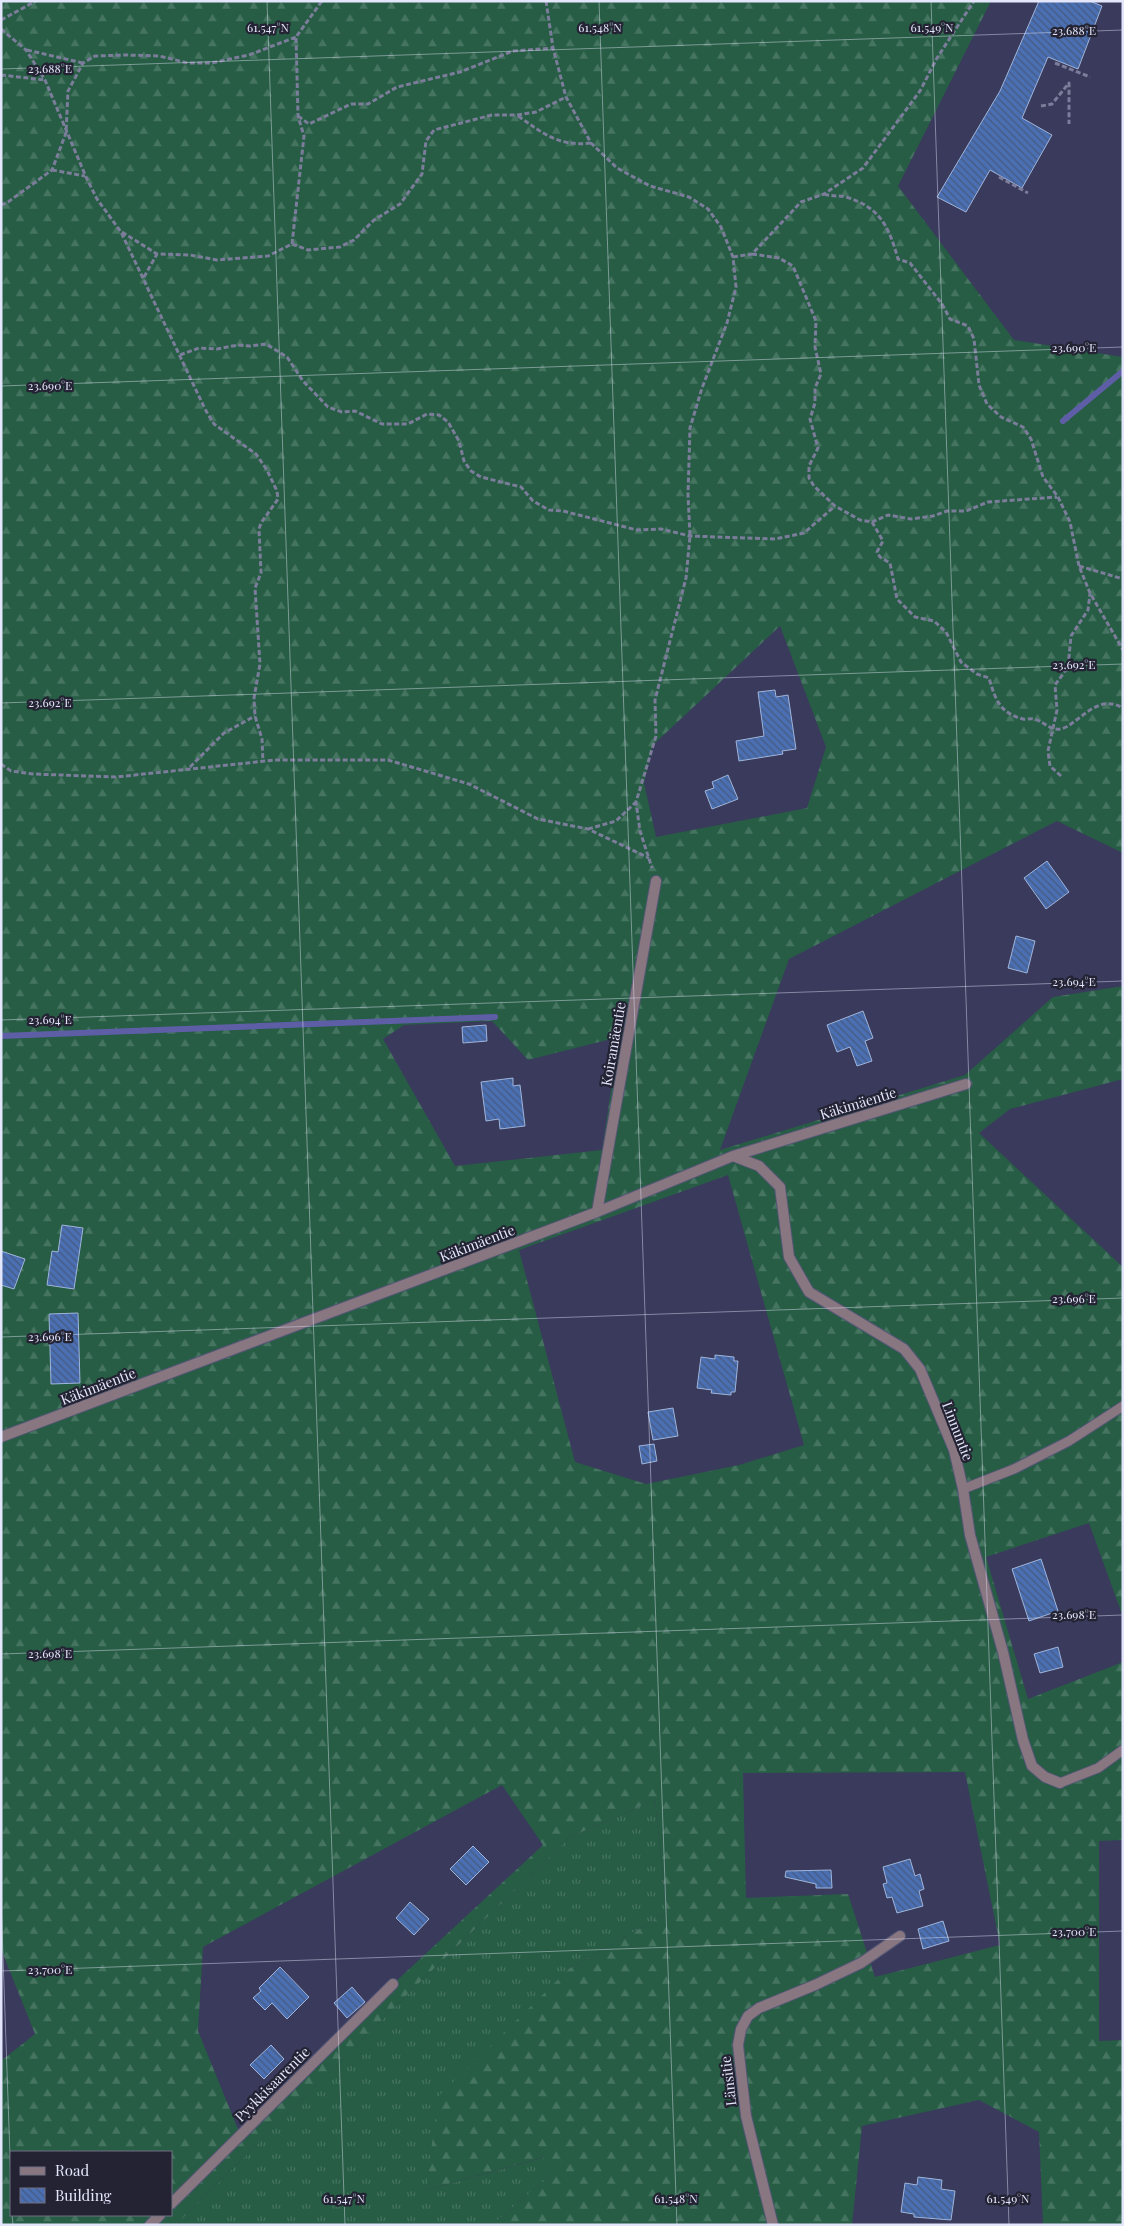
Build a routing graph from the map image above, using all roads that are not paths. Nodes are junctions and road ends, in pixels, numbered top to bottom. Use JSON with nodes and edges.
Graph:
{"nodes":[{"id":1,"x":656,"y":881,"type":"road end"},
{"id":2,"x":966,"y":1084,"type":"dead end"},
{"id":3,"x":733,"y":1156,"type":"junction"},
{"id":4,"x":597,"y":1212,"type":"junction"},
{"id":5,"x":1123,"y":1406,"type":"edge"},
{"id":6,"x":1,"y":1437,"type":"edge"},
{"id":7,"x":963,"y":1489,"type":"junction"},
{"id":8,"x":1123,"y":1750,"type":"edge"},
{"id":9,"x":1060,"y":1783,"type":"joint"},
{"id":10,"x":900,"y":1936,"type":"dead end"},
{"id":11,"x":393,"y":1984,"type":"dead end"},
{"id":12,"x":172,"y":2203,"type":"edge"},
{"id":13,"x":159,"y":2216,"type":"edge"},
{"id":14,"x":150,"y":2225,"type":"edge"},
{"id":15,"x":773,"y":2225,"type":"edge"}],
"edges":[{"from":1,"to":4,"type":"street","name":"Koiramäentie"},
{"from":2,"to":3,"type":"street","name":"Käkimäentie"},
{"from":3,"to":4,"type":"street","name":"Käkimäentie"},
{"from":3,"to":7,"type":"street","name":"Linnuntie"},
{"from":4,"to":6,"type":"street","name":"Käkimäentie"},
{"from":5,"to":7,"type":"lane"},
{"from":7,"to":9,"type":"street","name":"Linnuntie"},
{"from":8,"to":9,"type":"lane"},
{"from":10,"to":15,"type":"street","name":"Länsitie"},
{"from":11,"to":12,"type":"street","name":"Pyykkisaarentie"},
{"from":13,"to":14,"type":"street"}]}
